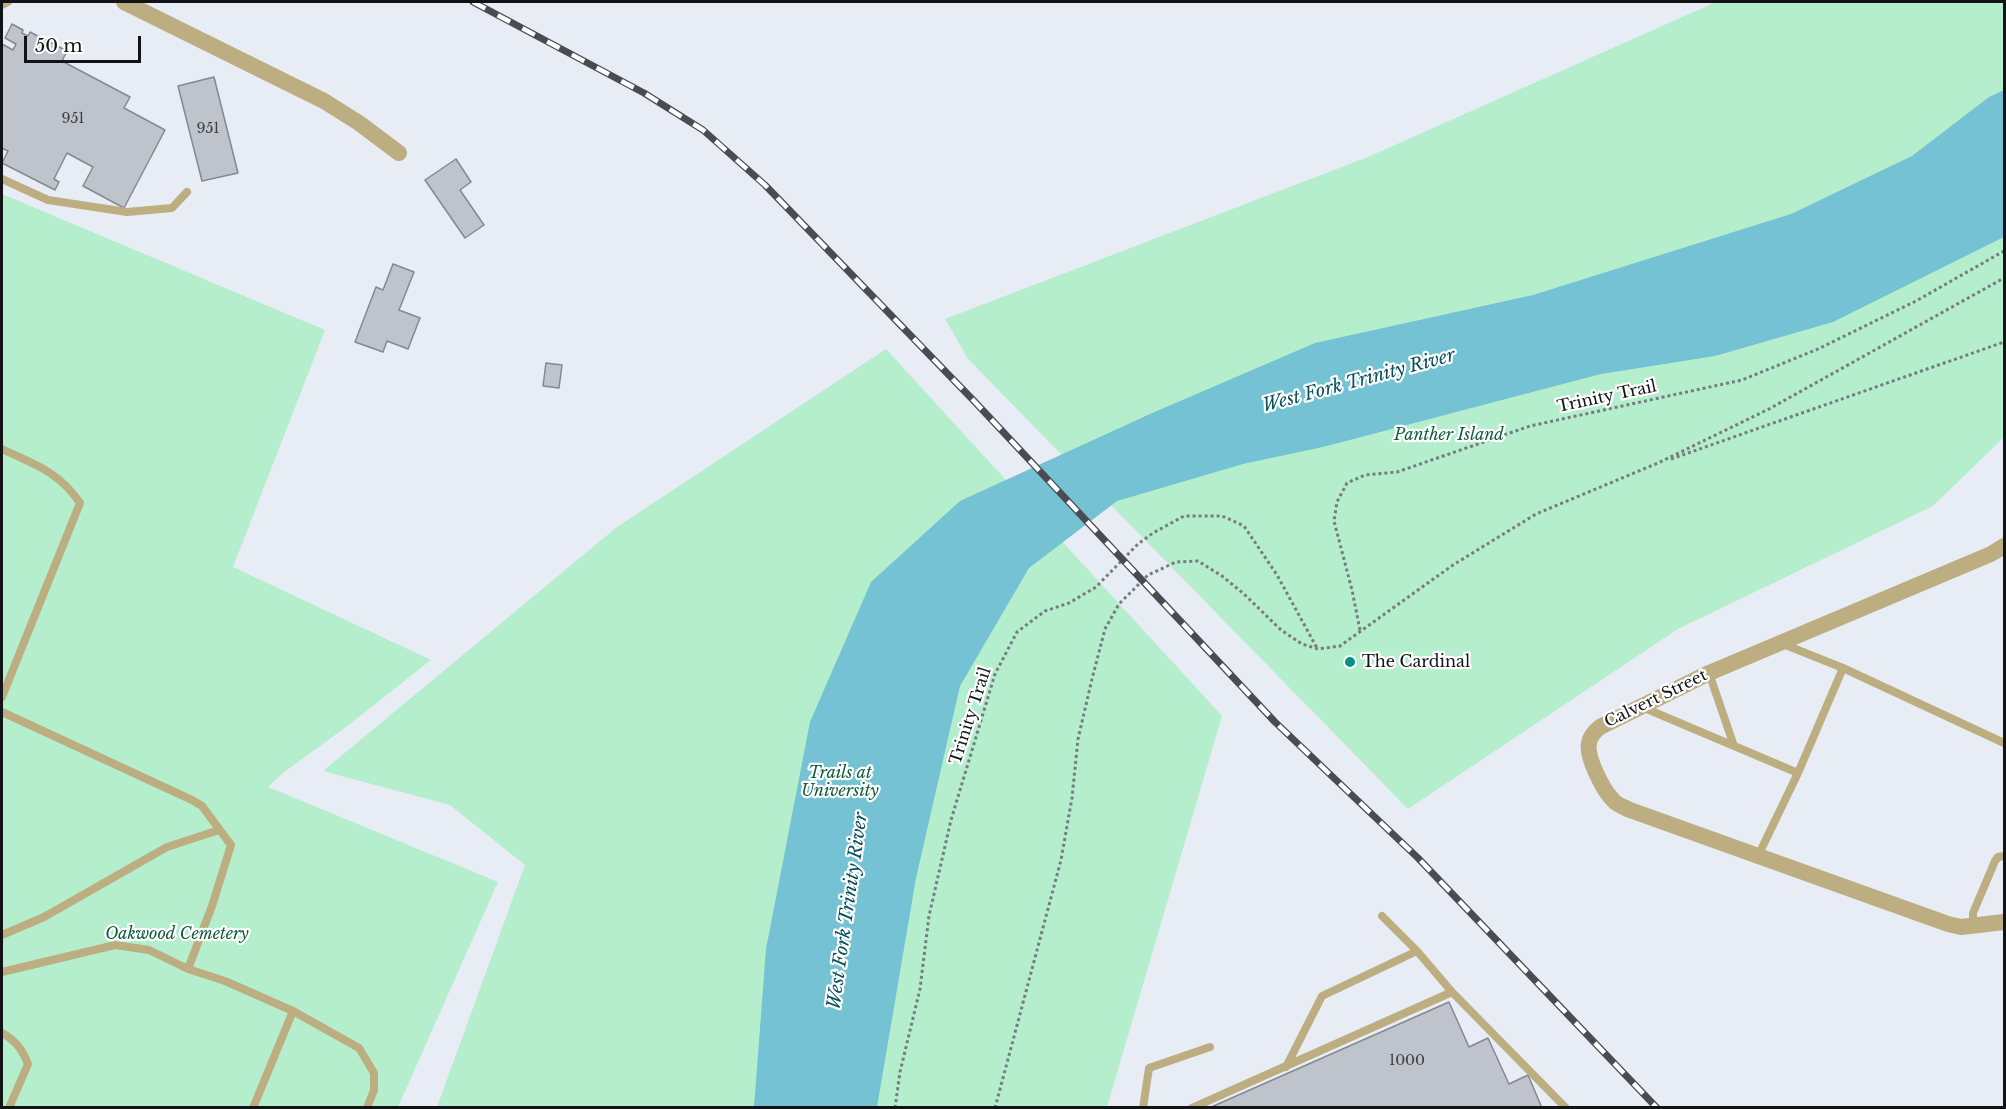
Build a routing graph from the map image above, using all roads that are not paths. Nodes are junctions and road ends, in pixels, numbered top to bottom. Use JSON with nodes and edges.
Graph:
{"nodes":[{"id":1,"x":8,"y":2,"type":"edge"},
{"id":2,"x":124,"y":2,"type":"edge"},
{"id":3,"x":2,"y":5,"type":"edge"},
{"id":4,"x":399,"y":153,"type":"dead end"},
{"id":5,"x":2,"y":179,"type":"edge"},
{"id":6,"x":188,"y":192,"type":"dead end"},
{"id":7,"x":2,"y":449,"type":"edge"},
{"id":8,"x":2004,"y":546,"type":"edge"},
{"id":9,"x":1779,"y":642,"type":"junction"},
{"id":10,"x":1844,"y":668,"type":"junction"},
{"id":11,"x":1708,"y":673,"type":"junction"},
{"id":12,"x":5,"y":678,"type":"edge"},
{"id":13,"x":2,"y":697,"type":"edge"},
{"id":14,"x":1641,"y":707,"type":"junction"},
{"id":15,"x":2,"y":712,"type":"edge"},
{"id":16,"x":2004,"y":743,"type":"edge"},
{"id":17,"x":1734,"y":746,"type":"junction"},
{"id":18,"x":1798,"y":773,"type":"junction"},
{"id":19,"x":219,"y":830,"type":"junction"},
{"id":20,"x":1758,"y":856,"type":"junction"},
{"id":21,"x":2004,"y":856,"type":"edge"},
{"id":22,"x":1382,"y":916,"type":"dead end"},
{"id":23,"x":2004,"y":922,"type":"edge"},
{"id":24,"x":1973,"y":926,"type":"junction"},
{"id":25,"x":2,"y":935,"type":"edge"},
{"id":26,"x":1417,"y":951,"type":"junction"},
{"id":27,"x":188,"y":969,"type":"junction"},
{"id":28,"x":2,"y":972,"type":"edge"},
{"id":29,"x":1452,"y":992,"type":"junction"},
{"id":30,"x":293,"y":1011,"type":"junction"},
{"id":31,"x":2,"y":1033,"type":"edge"},
{"id":32,"x":1210,"y":1047,"type":"dead end"},
{"id":33,"x":1286,"y":1067,"type":"junction"},
{"id":34,"x":9,"y":1107,"type":"edge"},
{"id":35,"x":253,"y":1107,"type":"edge"},
{"id":36,"x":367,"y":1107,"type":"edge"},
{"id":37,"x":1143,"y":1107,"type":"edge"},
{"id":38,"x":1192,"y":1107,"type":"edge"},
{"id":39,"x":1566,"y":1107,"type":"edge"}],
"edges":[{"from":1,"to":3,"type":"lane"},
{"from":2,"to":4,"type":"street"},
{"from":5,"to":6,"type":"lane"},
{"from":7,"to":12,"type":"lane"},
{"from":8,"to":9,"type":"street","name":"Calvert Street"},
{"from":9,"to":10,"type":"lane"},
{"from":9,"to":11,"type":"street","name":"Calvert Street"},
{"from":10,"to":16,"type":"lane"},
{"from":10,"to":18,"type":"lane"},
{"from":11,"to":14,"type":"street","name":"Calvert Street"},
{"from":11,"to":17,"type":"lane"},
{"from":12,"to":13,"type":"lane"},
{"from":14,"to":17,"type":"lane"},
{"from":14,"to":20,"type":"street","name":"Calvert Street"},
{"from":15,"to":19,"type":"lane"},
{"from":17,"to":18,"type":"lane"},
{"from":18,"to":20,"type":"lane"},
{"from":19,"to":25,"type":"lane"},
{"from":19,"to":27,"type":"lane"},
{"from":20,"to":24,"type":"street","name":"Calvert Street"},
{"from":21,"to":24,"type":"lane"},
{"from":22,"to":26,"type":"lane"},
{"from":23,"to":24,"type":"street","name":"Calvert Street"},
{"from":26,"to":29,"type":"lane"},
{"from":26,"to":33,"type":"lane"},
{"from":27,"to":28,"type":"lane"},
{"from":27,"to":30,"type":"lane"},
{"from":29,"to":33,"type":"lane"},
{"from":29,"to":39,"type":"lane"},
{"from":30,"to":35,"type":"lane"},
{"from":30,"to":36,"type":"lane"},
{"from":31,"to":34,"type":"lane"},
{"from":32,"to":37,"type":"lane"},
{"from":33,"to":38,"type":"lane"}]}
